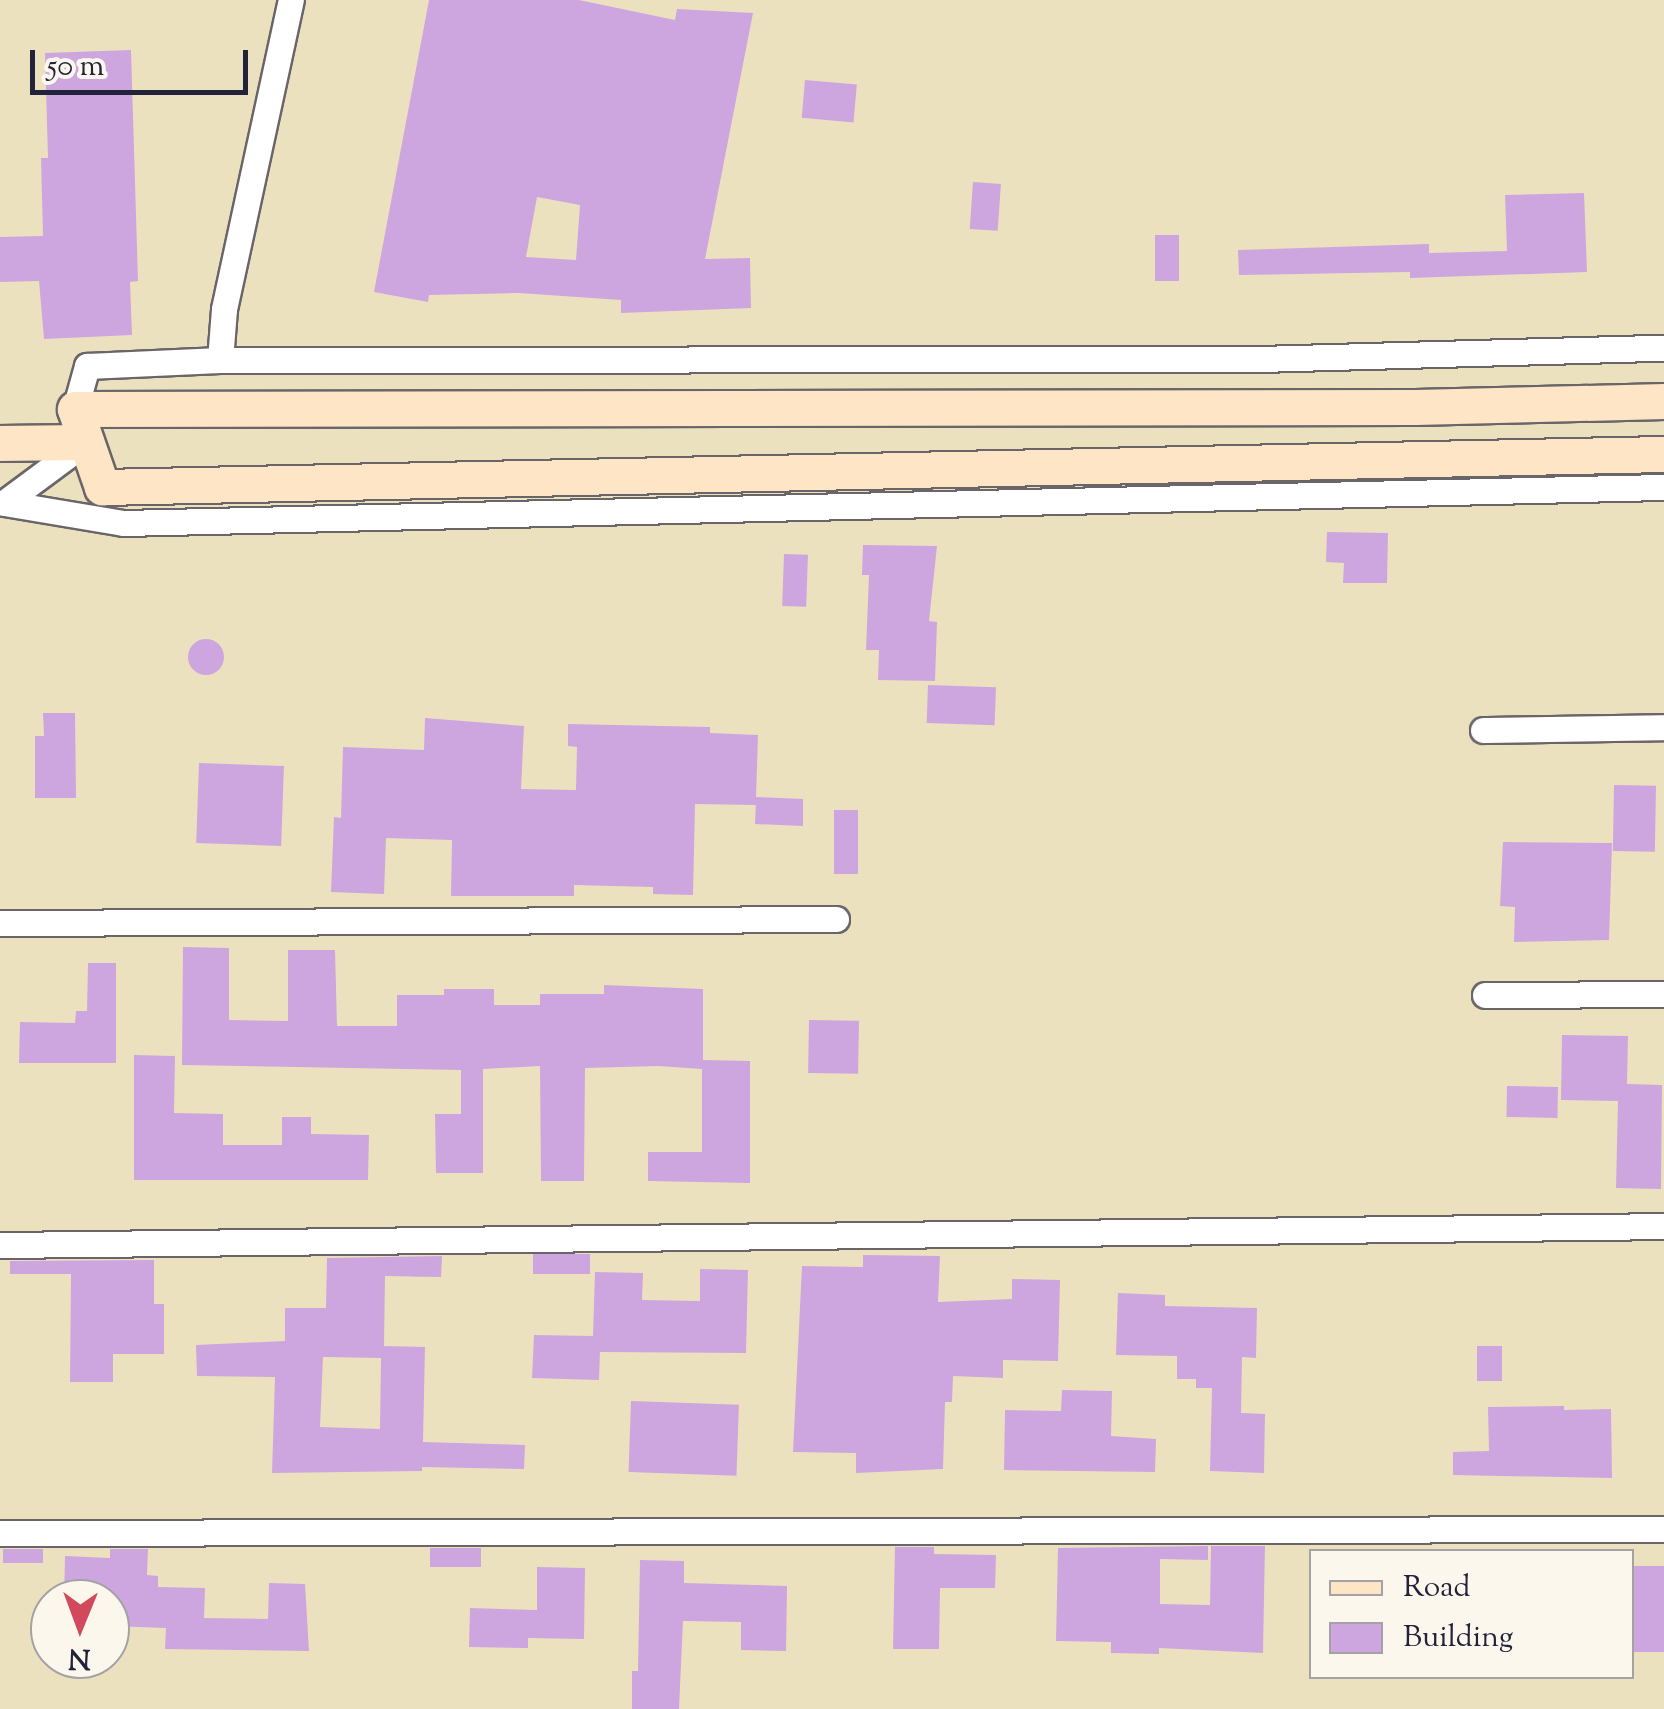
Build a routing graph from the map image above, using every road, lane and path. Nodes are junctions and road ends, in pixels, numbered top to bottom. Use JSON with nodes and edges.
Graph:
{"nodes":[{"id":1,"x":291,"y":0,"type":"edge"},
{"id":2,"x":1664,"y":348,"type":"edge"},
{"id":3,"x":220,"y":360,"type":"junction"},
{"id":4,"x":1664,"y":401,"type":"edge"},
{"id":5,"x":80,"y":426,"type":"junction"},
{"id":6,"x":0,"y":443,"type":"edge"},
{"id":7,"x":1664,"y":454,"type":"edge"},
{"id":8,"x":1664,"y":487,"type":"edge"},
{"id":9,"x":1664,"y":727,"type":"edge"},
{"id":10,"x":1484,"y":730,"type":"dead end"},
{"id":11,"x":836,"y":918,"type":"dead end"},
{"id":12,"x":0,"y":923,"type":"edge"},
{"id":13,"x":1664,"y":994,"type":"edge"},
{"id":14,"x":1485,"y":995,"type":"dead end"},
{"id":15,"x":1664,"y":1226,"type":"edge"},
{"id":16,"x":0,"y":1244,"type":"edge"},
{"id":17,"x":1664,"y":1529,"type":"edge"},
{"id":18,"x":0,"y":1533,"type":"edge"}],
"edges":[{"from":1,"to":3,"type":"street"},
{"from":2,"to":3,"type":"street"},
{"from":3,"to":5,"type":"street"},
{"from":4,"to":5,"type":"main road"},
{"from":5,"to":6,"type":"main road"},
{"from":5,"to":7,"type":"main road"},
{"from":5,"to":8,"type":"street"},
{"from":9,"to":10,"type":"street"},
{"from":11,"to":12,"type":"street"},
{"from":13,"to":14,"type":"street"},
{"from":15,"to":16,"type":"street"},
{"from":17,"to":18,"type":"street"}]}
